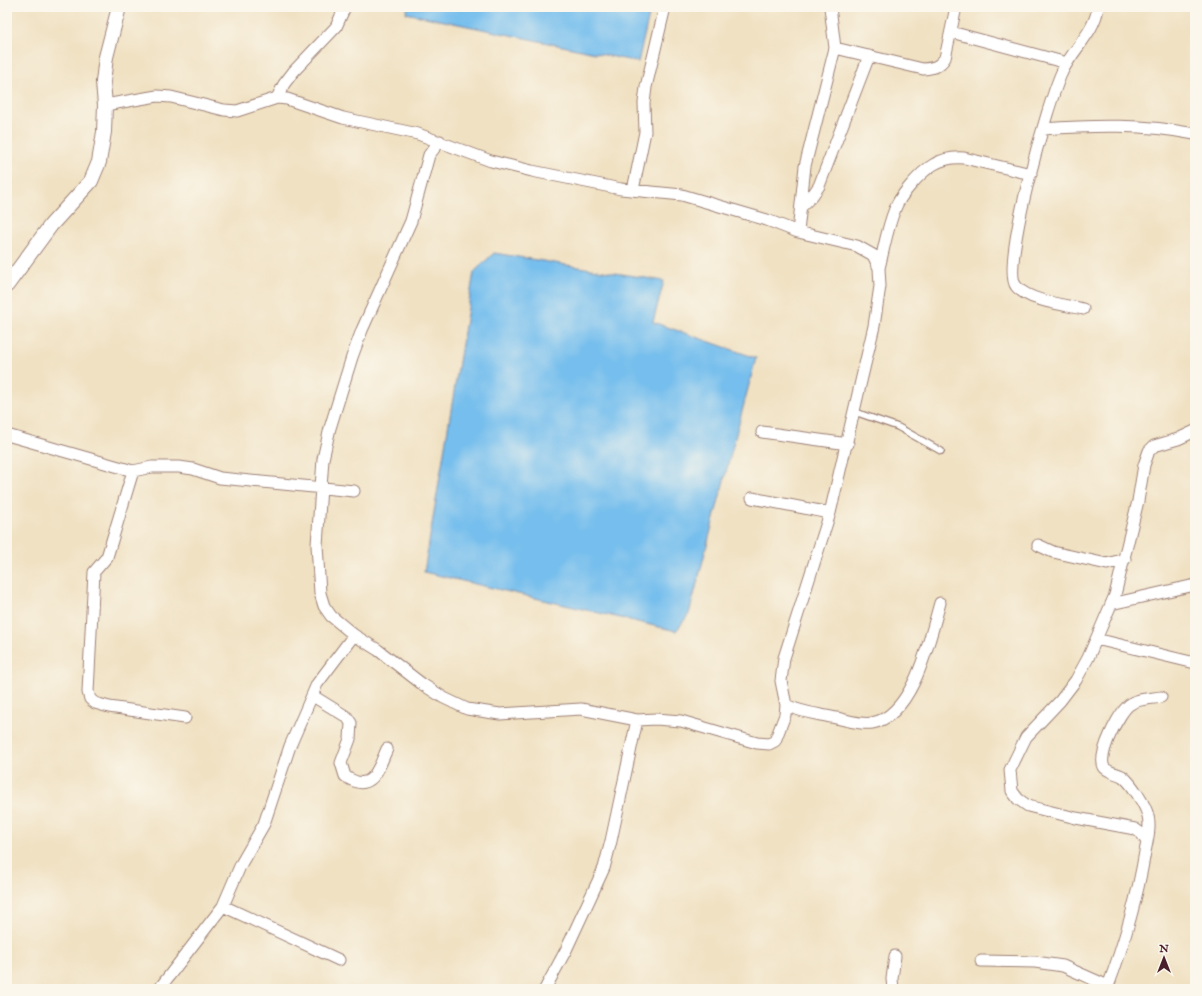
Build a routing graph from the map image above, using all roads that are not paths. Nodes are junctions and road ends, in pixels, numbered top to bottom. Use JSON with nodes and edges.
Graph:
{"nodes":[{"id":1,"x":119,"y":7,"type":"edge"},
{"id":2,"x":345,"y":7,"type":"edge"},
{"id":3,"x":665,"y":7,"type":"edge"},
{"id":4,"x":830,"y":7,"type":"edge"},
{"id":5,"x":956,"y":7,"type":"edge"},
{"id":6,"x":1098,"y":7,"type":"edge"},
{"id":7,"x":951,"y":32,"type":"junction"},
{"id":8,"x":835,"y":48,"type":"junction"},
{"id":9,"x":869,"y":56,"type":"junction"},
{"id":10,"x":1067,"y":62,"type":"junction"},
{"id":11,"x":277,"y":98,"type":"junction"},
{"id":12,"x":105,"y":105,"type":"junction"},
{"id":13,"x":1043,"y":129,"type":"junction"},
{"id":14,"x":1195,"y":134,"type":"edge"},
{"id":15,"x":440,"y":141,"type":"junction"},
{"id":16,"x":1031,"y":174,"type":"junction"},
{"id":17,"x":633,"y":190,"type":"junction"},
{"id":18,"x":801,"y":207,"type":"junction"},
{"id":19,"x":798,"y":232,"type":"junction"},
{"id":20,"x":879,"y":268,"type":"junction"},
{"id":21,"x":7,"y":285,"type":"edge"},
{"id":22,"x":1083,"y":309,"type":"dead end"},
{"id":23,"x":855,"y":412,"type":"junction"},
{"id":24,"x":1195,"y":431,"type":"edge"},
{"id":25,"x":762,"y":432,"type":"dead end"},
{"id":26,"x":7,"y":435,"type":"edge"},
{"id":27,"x":848,"y":444,"type":"junction"},
{"id":28,"x":941,"y":451,"type":"dead end"},
{"id":29,"x":133,"y":471,"type":"junction"},
{"id":30,"x":320,"y":488,"type":"junction"},
{"id":31,"x":354,"y":491,"type":"dead end"},
{"id":32,"x":752,"y":498,"type":"dead end"},
{"id":33,"x":830,"y":513,"type":"junction"},
{"id":34,"x":1038,"y":545,"type":"dead end"},
{"id":35,"x":1125,"y":559,"type":"junction"},
{"id":36,"x":1195,"y":584,"type":"edge"},
{"id":37,"x":940,"y":603,"type":"dead end"},
{"id":38,"x":1111,"y":604,"type":"junction"},
{"id":39,"x":354,"y":635,"type":"junction"},
{"id":40,"x":1096,"y":639,"type":"junction"},
{"id":41,"x":1195,"y":663,"type":"edge"},
{"id":42,"x":313,"y":696,"type":"junction"},
{"id":43,"x":1161,"y":697,"type":"dead end"},
{"id":44,"x":786,"y":705,"type":"junction"},
{"id":45,"x":185,"y":718,"type":"dead end"},
{"id":46,"x":637,"y":720,"type":"junction"},
{"id":47,"x":387,"y":749,"type":"dead end"},
{"id":48,"x":1147,"y":842,"type":"junction"},
{"id":49,"x":223,"y":906,"type":"junction"},
{"id":50,"x":895,"y":956,"type":"dead end"},
{"id":51,"x":339,"y":960,"type":"dead end"},
{"id":52,"x":981,"y":961,"type":"dead end"},
{"id":53,"x":1107,"y":987,"type":"edge"},
{"id":54,"x":158,"y":989,"type":"edge"},
{"id":55,"x":545,"y":989,"type":"edge"},
{"id":56,"x":893,"y":989,"type":"edge"}],
"edges":[{"from":1,"to":12,"type":"street"},
{"from":2,"to":11,"type":"street"},
{"from":3,"to":17,"type":"street"},
{"from":4,"to":8,"type":"street"},
{"from":5,"to":7,"type":"street"},
{"from":6,"to":10,"type":"street"},
{"from":7,"to":9,"type":"street"},
{"from":7,"to":10,"type":"street"},
{"from":8,"to":9,"type":"street"},
{"from":8,"to":18,"type":"street"},
{"from":9,"to":18,"type":"street"},
{"from":10,"to":13,"type":"street"},
{"from":11,"to":12,"type":"street"},
{"from":11,"to":15,"type":"street"},
{"from":12,"to":21,"type":"street"},
{"from":13,"to":14,"type":"street"},
{"from":13,"to":16,"type":"street"},
{"from":15,"to":17,"type":"street"},
{"from":15,"to":30,"type":"street"},
{"from":16,"to":20,"type":"street"},
{"from":16,"to":22,"type":"street"},
{"from":17,"to":19,"type":"street"},
{"from":18,"to":19,"type":"street"},
{"from":19,"to":20,"type":"street"},
{"from":20,"to":23,"type":"street"},
{"from":23,"to":27,"type":"street"},
{"from":23,"to":28,"type":"lane"},
{"from":24,"to":35,"type":"street"},
{"from":25,"to":27,"type":"street"},
{"from":26,"to":29,"type":"street"},
{"from":27,"to":33,"type":"street"},
{"from":29,"to":30,"type":"street"},
{"from":29,"to":45,"type":"street"},
{"from":30,"to":31,"type":"street"},
{"from":30,"to":39,"type":"street"},
{"from":32,"to":33,"type":"street"},
{"from":33,"to":44,"type":"street"},
{"from":34,"to":35,"type":"street"},
{"from":35,"to":38,"type":"street"},
{"from":36,"to":38,"type":"street"},
{"from":37,"to":44,"type":"street"},
{"from":38,"to":40,"type":"street"},
{"from":39,"to":42,"type":"street"},
{"from":39,"to":46,"type":"street"},
{"from":40,"to":41,"type":"street"},
{"from":40,"to":48,"type":"street"},
{"from":42,"to":47,"type":"street"},
{"from":42,"to":49,"type":"street"},
{"from":43,"to":48,"type":"street"},
{"from":44,"to":46,"type":"street"},
{"from":46,"to":55,"type":"street"},
{"from":48,"to":53,"type":"street"},
{"from":49,"to":51,"type":"street"},
{"from":49,"to":54,"type":"street"},
{"from":50,"to":56,"type":"street"},
{"from":52,"to":53,"type":"street"}]}
